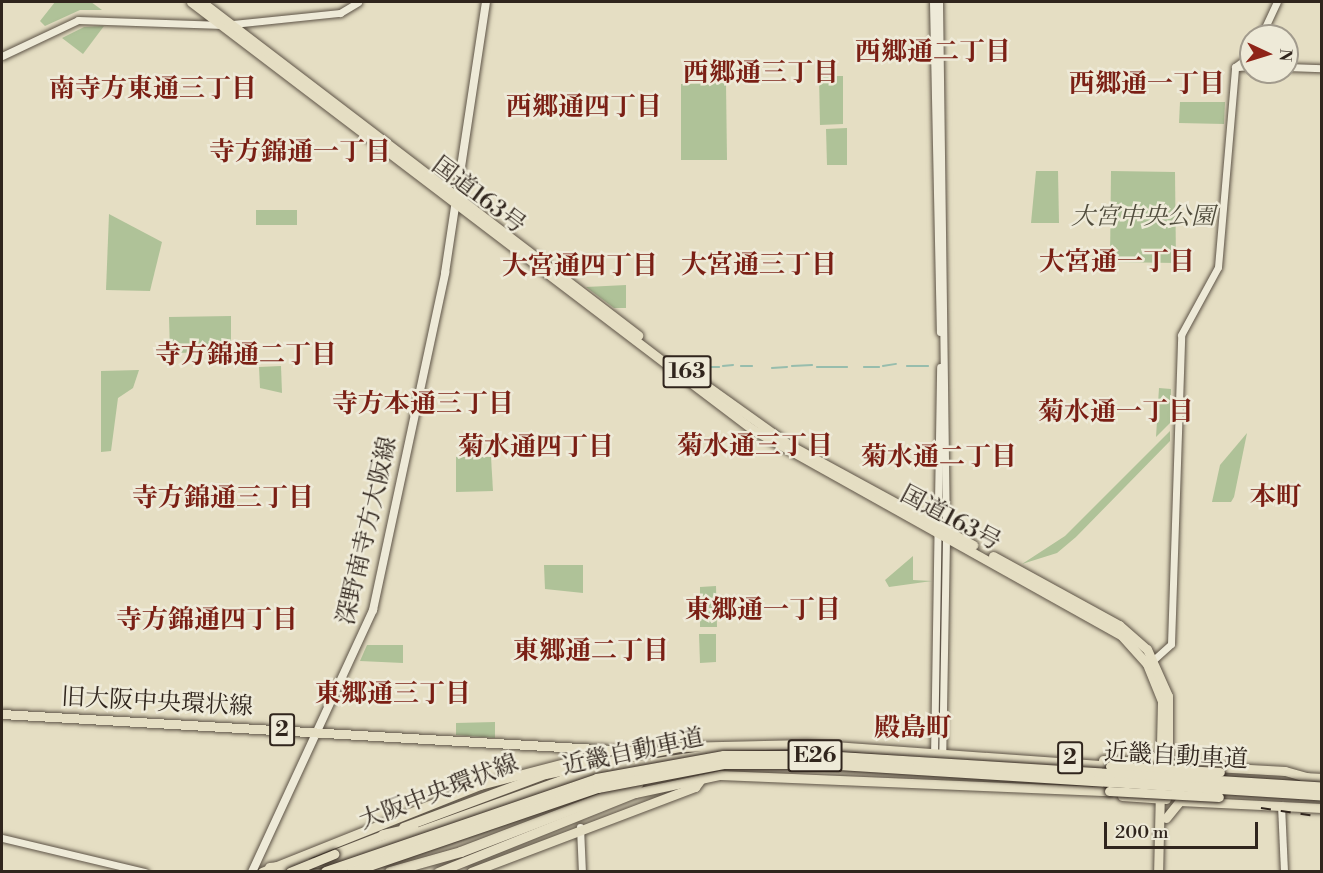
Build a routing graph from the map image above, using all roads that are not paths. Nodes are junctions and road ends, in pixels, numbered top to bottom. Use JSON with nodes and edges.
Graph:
{"nodes":[{"id":1,"x":191,"y":2,"type":"edge"},
{"id":2,"x":202,"y":2,"type":"edge"},
{"id":3,"x":358,"y":2,"type":"edge"},
{"id":4,"x":486,"y":2,"type":"edge"},
{"id":5,"x":933,"y":2,"type":"edge"},
{"id":6,"x":939,"y":2,"type":"edge"},
{"id":7,"x":1277,"y":2,"type":"edge"},
{"id":8,"x":227,"y":24,"type":"junction"},
{"id":9,"x":1267,"y":24,"type":"edge"},
{"id":10,"x":2,"y":56,"type":"edge"},
{"id":11,"x":1239,"y":64,"type":"edge"},
{"id":12,"x":1235,"y":67,"type":"junction"},
{"id":13,"x":1239,"y":67,"type":"edge"},
{"id":14,"x":1299,"y":67,"type":"edge"},
{"id":15,"x":1322,"y":68,"type":"edge"},
{"id":16,"x":457,"y":200,"type":"junction"},
{"id":17,"x":942,"y":533,"type":"junction"},
{"id":18,"x":1151,"y":662,"type":"junction"},
{"id":19,"x":2,"y":714,"type":"edge"},
{"id":20,"x":318,"y":732,"type":"junction"},
{"id":21,"x":1168,"y":741,"type":"junction"},
{"id":22,"x":807,"y":744,"type":"junction"},
{"id":23,"x":563,"y":746,"type":"junction"},
{"id":24,"x":632,"y":752,"type":"junction"},
{"id":25,"x":938,"y":752,"type":"junction"},
{"id":26,"x":1162,"y":753,"type":"junction"},
{"id":27,"x":621,"y":754,"type":"junction"},
{"id":28,"x":823,"y":756,"type":"junction"},
{"id":29,"x":975,"y":756,"type":"junction"},
{"id":30,"x":990,"y":758,"type":"junction"},
{"id":31,"x":562,"y":761,"type":"junction"},
{"id":32,"x":756,"y":762,"type":"junction"},
{"id":33,"x":1185,"y":765,"type":"junction"},
{"id":34,"x":938,"y":768,"type":"junction"},
{"id":35,"x":1309,"y":777,"type":"junction"},
{"id":36,"x":1322,"y":778,"type":"edge"},
{"id":37,"x":701,"y":779,"type":"junction"},
{"id":38,"x":1164,"y":781,"type":"junction"},
{"id":39,"x":937,"y":782,"type":"junction"},
{"id":40,"x":1013,"y":786,"type":"junction"},
{"id":41,"x":1322,"y":787,"type":"edge"},
{"id":42,"x":1147,"y":798,"type":"junction"},
{"id":43,"x":1321,"y":802,"type":"edge"},
{"id":44,"x":1281,"y":806,"type":"junction"},
{"id":45,"x":1163,"y":815,"type":"junction"},
{"id":46,"x":446,"y":820,"type":"junction"},
{"id":47,"x":580,"y":827,"type":"junction"},
{"id":48,"x":383,"y":835,"type":"junction"},
{"id":49,"x":2,"y":838,"type":"edge"},
{"id":50,"x":546,"y":842,"type":"junction"},
{"id":51,"x":266,"y":870,"type":"edge"},
{"id":52,"x":145,"y":872,"type":"edge"},
{"id":53,"x":252,"y":872,"type":"edge"},
{"id":54,"x":290,"y":872,"type":"edge"},
{"id":55,"x":326,"y":872,"type":"edge"},
{"id":56,"x":352,"y":872,"type":"edge"},
{"id":57,"x":390,"y":872,"type":"edge"},
{"id":58,"x":439,"y":872,"type":"edge"},
{"id":59,"x":471,"y":872,"type":"edge"},
{"id":60,"x":582,"y":872,"type":"edge"},
{"id":61,"x":1158,"y":872,"type":"edge"},
{"id":62,"x":1163,"y":872,"type":"edge"},
{"id":63,"x":1284,"y":872,"type":"edge"}],
"edges":[{"from":1,"to":8,"type":"main road","name":"国道163号","number":"163"},
{"from":2,"to":8,"type":"main road","name":"国道163号","number":"163"},
{"from":3,"to":8,"type":"street"},
{"from":4,"to":16,"type":"main road","name":"深野南寺方大阪線"},
{"from":5,"to":17,"type":"street"},
{"from":6,"to":17,"type":"street"},
{"from":7,"to":9,"type":"street"},
{"from":8,"to":10,"type":"street"},
{"from":8,"to":16,"type":"main road","name":"国道163号","number":"163"},
{"from":11,"to":12,"type":"street"},
{"from":12,"to":13,"type":"street"},
{"from":12,"to":18,"type":"street"},
{"from":14,"to":15,"type":"street"},
{"from":16,"to":17,"type":"main road","name":"国道163号","number":"163"},
{"from":16,"to":20,"type":"main road","name":"深野南寺方大阪線"},
{"from":17,"to":18,"type":"main road","name":"国道163号","number":"163"},
{"from":17,"to":25,"type":"street"},
{"from":18,"to":21,"type":"main road","name":"国道163号","number":"163"},
{"from":18,"to":26,"type":"main road","name":"国道163号","number":"163"},
{"from":19,"to":20,"type":"main road","name":"旧大阪中央環状線","number":"2"},
{"from":20,"to":23,"type":"main road","name":"旧大阪中央環状線","number":"2"},
{"from":20,"to":53,"type":"main road","name":"深野南寺方大阪線"},
{"from":21,"to":33,"type":"main road"},
{"from":21,"to":38,"type":"main road","name":"国道163号","number":"163"},
{"from":22,"to":24,"type":"main road","name":"大阪中央環状線","number":"2"},
{"from":22,"to":25,"type":"main road","name":"大阪中央環状線","number":"2"},
{"from":22,"to":34,"type":"main road"},
{"from":23,"to":24,"type":"main road","name":"旧大阪中央環状線","number":"2"},
{"from":23,"to":31,"type":"main road"},
{"from":24,"to":27,"type":"main road","name":"大阪中央環状線","number":"2"},
{"from":25,"to":29,"type":"main road","name":"大阪中央環状線","number":"2"},
{"from":25,"to":34,"type":"street"},
{"from":26,"to":29,"type":"main road","number":"2"},
{"from":26,"to":38,"type":"main road","name":"国道163号","number":"163"},
{"from":27,"to":31,"type":"main road","number":"2"},
{"from":27,"to":48,"type":"main road","name":"大阪中央環状線","number":"2"},
{"from":28,"to":41,"type":"highway","name":"近畿自動車道","number":"E26","bridge":true},
{"from":28,"to":46,"type":"highway","bridge":true},
{"from":28,"to":55,"type":"highway","name":"近畿自動車道","number":"E26","bridge":true},
{"from":29,"to":30,"type":"main road","name":"大阪中央環状線","number":"2"},
{"from":30,"to":35,"type":"main road","name":"大阪中央環状線","number":"2","bridge":true},
{"from":30,"to":38,"type":"main road"},
{"from":31,"to":51,"type":"main road","number":"2"},
{"from":32,"to":43,"type":"highway","name":"近畿自動車道","number":"E26","bridge":true},
{"from":32,"to":56,"type":"highway","name":"近畿自動車道","number":"E26","bridge":true},
{"from":32,"to":57,"type":"highway","bridge":true},
{"from":33,"to":35,"type":"main road"},
{"from":33,"to":38,"type":"main road"},
{"from":34,"to":39,"type":"street"},
{"from":35,"to":36,"type":"main road","name":"大阪中央環状線","number":"2"},
{"from":35,"to":38,"type":"main road"},
{"from":37,"to":39,"type":"main road","number":"2"},
{"from":37,"to":47,"type":"main road","number":"2"},
{"from":37,"to":58,"type":"main road","number":"2"},
{"from":38,"to":40,"type":"main road"},
{"from":38,"to":42,"type":"main road","number":"2"},
{"from":38,"to":43,"type":"main road"},
{"from":38,"to":45,"type":"main road","name":"国道163号","number":"163"},
{"from":39,"to":40,"type":"main road","number":"2"},
{"from":40,"to":42,"type":"main road","number":"2"},
{"from":40,"to":43,"type":"main road","number":"2","bridge":true},
{"from":42,"to":45,"type":"main road"},
{"from":43,"to":44,"type":"main road"},
{"from":44,"to":45,"type":"main road"},
{"from":44,"to":63,"type":"street"},
{"from":45,"to":61,"type":"main road","name":"国道163号","number":"163"},
{"from":45,"to":62,"type":"main road","name":"国道163号","number":"163"},
{"from":46,"to":48,"type":"highway","number":"2"},
{"from":46,"to":51,"type":"highway","number":"2"},
{"from":47,"to":50,"type":"main road","number":"2"},
{"from":47,"to":60,"type":"street"},
{"from":48,"to":54,"type":"main road","name":"大阪中央環状線","number":"2","bridge":true},
{"from":49,"to":52,"type":"street"},
{"from":50,"to":58,"type":"main road"},
{"from":50,"to":59,"type":"main road","number":"2"}]}
